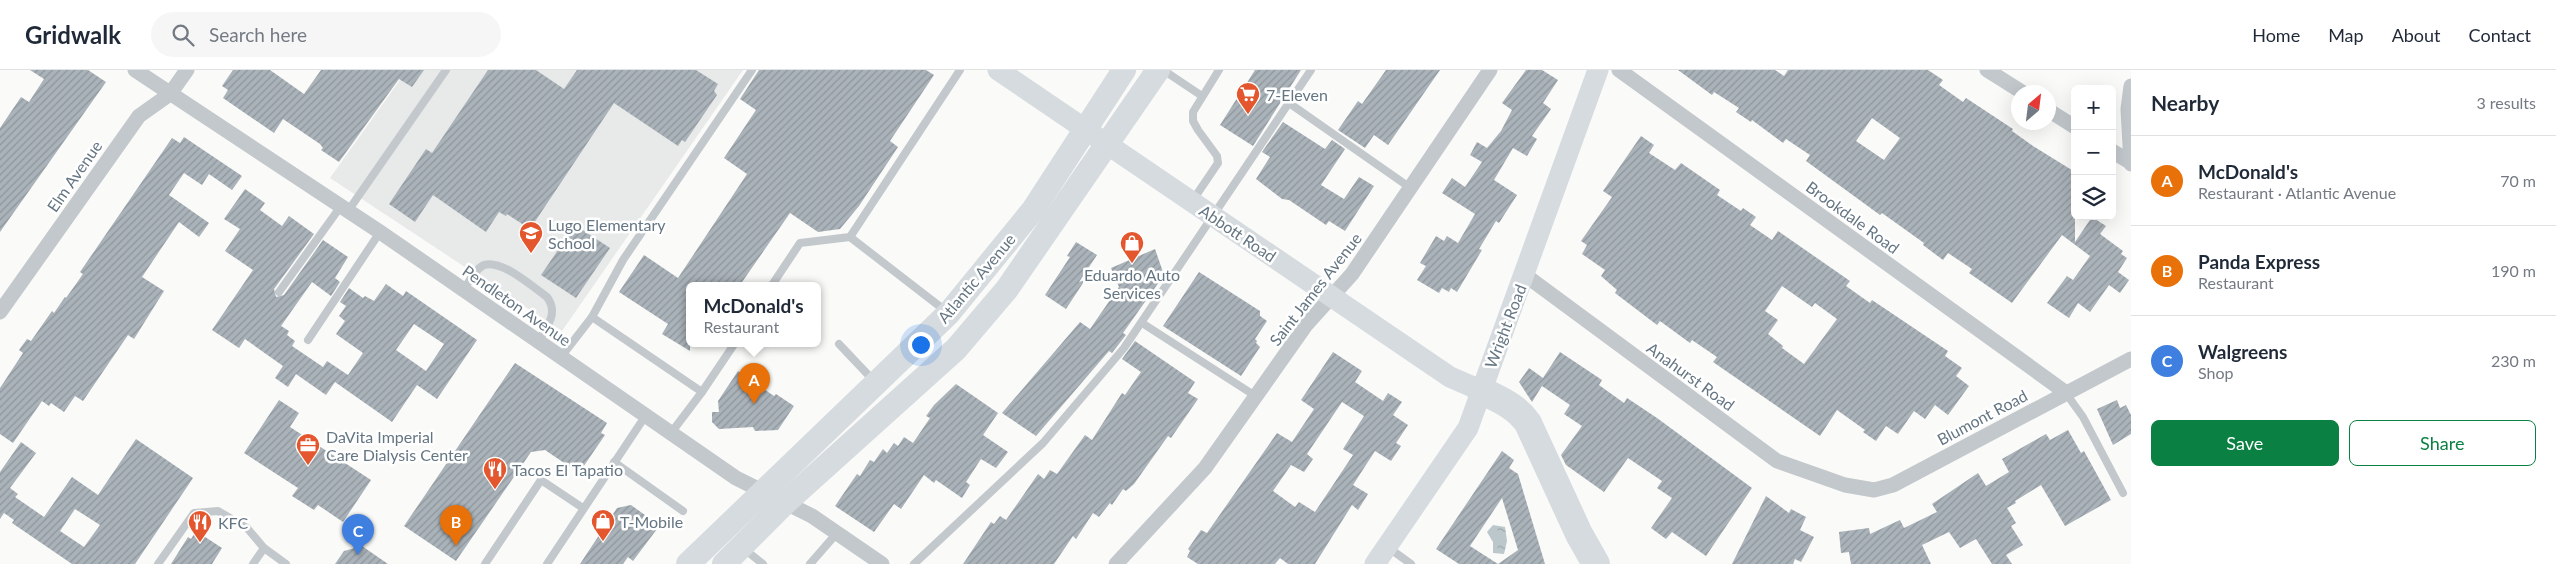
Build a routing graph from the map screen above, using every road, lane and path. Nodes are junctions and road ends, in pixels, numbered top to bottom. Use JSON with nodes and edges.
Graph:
{"nodes":[{"id":1,"x":135,"y":70,"type":"edge"},
{"id":2,"x":187,"y":70,"type":"edge"},
{"id":3,"x":446,"y":70,"type":"edge"},
{"id":4,"x":752,"y":70,"type":"edge"},
{"id":5,"x":960,"y":70,"type":"edge"},
{"id":6,"x":1124,"y":70,"type":"edge"},
{"id":7,"x":1158,"y":70,"type":"edge"},
{"id":8,"x":1163,"y":70,"type":"edge"},
{"id":9,"x":1220,"y":70,"type":"edge"},
{"id":10,"x":1311,"y":70,"type":"edge"},
{"id":11,"x":1490,"y":70,"type":"edge"},
{"id":12,"x":1598,"y":70,"type":"edge"},
{"id":13,"x":1620,"y":70,"type":"edge"},
{"id":14,"x":1988,"y":70,"type":"edge"},
{"id":15,"x":1005,"y":72,"type":"edge"},
{"id":16,"x":2011,"y":85,"type":"edge"},
{"id":17,"x":2131,"y":86,"type":"edge"},
{"id":18,"x":170,"y":94,"type":"junction"},
{"id":19,"x":1202,"y":96,"type":"junction"},
{"id":20,"x":1289,"y":103,"type":"junction"},
{"id":21,"x":2056,"y":115,"type":"edge"},
{"id":22,"x":2071,"y":124,"type":"edge"},
{"id":23,"x":1085,"y":129,"type":"junction"},
{"id":24,"x":1106,"y":143,"type":"junction"},
{"id":25,"x":2116,"y":154,"type":"edge"},
{"id":26,"x":2131,"y":163,"type":"edge"},
{"id":27,"x":1412,"y":189,"type":"junction"},
{"id":28,"x":1192,"y":202,"type":"junction"},
{"id":29,"x":345,"y":209,"type":"junction"},
{"id":30,"x":1212,"y":216,"type":"junction"},
{"id":31,"x":380,"y":232,"type":"junction"},
{"id":32,"x":850,"y":236,"type":"junction"},
{"id":33,"x":1525,"y":275,"type":"junction"},
{"id":34,"x":774,"y":282,"type":"edge"},
{"id":35,"x":464,"y":289,"type":"junction"},
{"id":36,"x":280,"y":292,"type":"dead end"},
{"id":37,"x":1332,"y":298,"type":"junction"},
{"id":38,"x":0,"y":312,"type":"edge"},
{"id":39,"x":949,"y":313,"type":"junction"},
{"id":40,"x":592,"y":317,"type":"junction"},
{"id":41,"x":1142,"y":323,"type":"junction"},
{"id":42,"x":308,"y":340,"type":"dead end"},
{"id":43,"x":538,"y":342,"type":"junction"},
{"id":44,"x":839,"y":344,"type":"dead end"},
{"id":45,"x":731,"y":347,"type":"edge"},
{"id":46,"x":561,"y":357,"type":"junction"},
{"id":47,"x":2131,"y":359,"type":"edge"},
{"id":48,"x":876,"y":384,"type":"junction"},
{"id":49,"x":1480,"y":390,"type":"junction"},
{"id":50,"x":702,"y":392,"type":"junction"},
{"id":51,"x":2065,"y":392,"type":"junction"},
{"id":52,"x":1257,"y":397,"type":"junction"},
{"id":53,"x":646,"y":415,"type":"junction"},
{"id":54,"x":671,"y":433,"type":"junction"},
{"id":55,"x":614,"y":462,"type":"junction"},
{"id":56,"x":1845,"y":485,"type":"joint"},
{"id":57,"x":763,"y":493,"type":"junction"},
{"id":58,"x":2123,"y":493,"type":"dead end"},
{"id":59,"x":785,"y":503,"type":"junction"},
{"id":60,"x":584,"y":508,"type":"junction"},
{"id":61,"x":683,"y":511,"type":"dead end"},
{"id":62,"x":836,"y":533,"type":"junction"},
{"id":63,"x":1387,"y":546,"type":"junction"},
{"id":64,"x":264,"y":548,"type":"junction"},
{"id":65,"x":754,"y":559,"type":"edge"},
{"id":66,"x":158,"y":564,"type":"edge"},
{"id":67,"x":253,"y":564,"type":"edge"},
{"id":68,"x":286,"y":564,"type":"edge"},
{"id":69,"x":485,"y":564,"type":"edge"},
{"id":70,"x":547,"y":564,"type":"edge"},
{"id":71,"x":688,"y":564,"type":"edge"},
{"id":72,"x":724,"y":564,"type":"edge"},
{"id":73,"x":810,"y":564,"type":"edge"},
{"id":74,"x":882,"y":564,"type":"edge"},
{"id":75,"x":914,"y":564,"type":"edge"},
{"id":76,"x":1116,"y":564,"type":"edge"},
{"id":77,"x":1375,"y":564,"type":"edge"},
{"id":78,"x":1412,"y":564,"type":"edge"},
{"id":79,"x":1596,"y":564,"type":"edge"}],
"edges":[{"from":1,"to":18,"type":"street","name":"Pendleton Avenue"},
{"from":2,"to":18,"type":"street","name":"Elm Avenue"},
{"from":3,"to":29,"type":"lane"},
{"from":4,"to":40,"type":"lane"},
{"from":5,"to":32,"type":"lane"},
{"from":6,"to":23,"type":"main road","name":"Atlantic Avenue"},
{"from":7,"to":24,"type":"main road","name":"Atlantic Avenue"},
{"from":8,"to":19,"type":"lane"},
{"from":9,"to":19,"type":"lane"},
{"from":10,"to":20,"type":"lane"},
{"from":11,"to":27,"type":"street","name":"Saint James Avenue"},
{"from":12,"to":33,"type":"street","name":"Wright Road"},
{"from":13,"to":51,"type":"street","name":"Brookdale Road"},
{"from":14,"to":16,"type":"street"},
{"from":15,"to":23,"type":"street","name":"Abbott Road"},
{"from":17,"to":26,"type":"street"},
{"from":18,"to":29,"type":"street","name":"Pendleton Avenue"},
{"from":18,"to":38,"type":"street","name":"Elm Avenue"},
{"from":19,"to":28,"type":"lane"},
{"from":20,"to":27,"type":"lane"},
{"from":20,"to":30,"type":"lane"},
{"from":21,"to":22,"type":"street"},
{"from":23,"to":24,"type":"street","name":"Abbott Road"},
{"from":23,"to":39,"type":"main road","name":"Atlantic Avenue"},
{"from":24,"to":28,"type":"street","name":"Abbott Road"},
{"from":24,"to":59,"type":"main road","name":"Atlantic Avenue"},
{"from":25,"to":26,"type":"street"},
{"from":27,"to":37,"type":"street","name":"Saint James Avenue"},
{"from":28,"to":30,"type":"street","name":"Abbott Road"},
{"from":29,"to":31,"type":"street","name":"Pendleton Avenue"},
{"from":29,"to":36,"type":"lane"},
{"from":30,"to":37,"type":"street","name":"Abbott Road"},
{"from":30,"to":41,"type":"lane"},
{"from":31,"to":35,"type":"street","name":"Pendleton Avenue"},
{"from":31,"to":42,"type":"lane"},
{"from":32,"to":34,"type":"lane"},
{"from":32,"to":39,"type":"lane"},
{"from":33,"to":49,"type":"street","name":"Wright Road"},
{"from":33,"to":56,"type":"street","name":"Anahurst Road"},
{"from":35,"to":43,"type":"street","name":"Pendleton Avenue"},
{"from":35,"to":43,"type":"lane"},
{"from":37,"to":49,"type":"street","name":"Abbott Road"},
{"from":37,"to":52,"type":"street","name":"Saint James Avenue"},
{"from":39,"to":48,"type":"main road","name":"Atlantic Avenue"},
{"from":40,"to":46,"type":"lane"},
{"from":40,"to":50,"type":"lane"},
{"from":41,"to":52,"type":"lane"},
{"from":41,"to":75,"type":"lane"},
{"from":43,"to":46,"type":"street","name":"Pendleton Avenue"},
{"from":44,"to":48,"type":"lane"},
{"from":45,"to":50,"type":"lane"},
{"from":46,"to":53,"type":"street","name":"Pendleton Avenue"},
{"from":47,"to":51,"type":"street","name":"Blumont Road"},
{"from":48,"to":57,"type":"main road","name":"Atlantic Avenue"},
{"from":49,"to":63,"type":"street","name":"Wright Road"},
{"from":49,"to":79,"type":"highway"},
{"from":50,"to":54,"type":"lane"},
{"from":51,"to":56,"type":"street","name":"Blumont Road"},
{"from":51,"to":58,"type":"lane"},
{"from":52,"to":76,"type":"street","name":"Saint James Avenue"},
{"from":53,"to":54,"type":"street","name":"Pendleton Avenue"},
{"from":53,"to":55,"type":"lane"},
{"from":54,"to":57,"type":"street","name":"Pendleton Avenue"},
{"from":55,"to":60,"type":"lane"},
{"from":55,"to":61,"type":"lane"},
{"from":57,"to":59,"type":"street","name":"Pendleton Avenue"},
{"from":57,"to":71,"type":"main road","name":"Atlantic Avenue"},
{"from":59,"to":62,"type":"street","name":"Pendleton Avenue"},
{"from":59,"to":65,"type":"main road","name":"Atlantic Avenue"},
{"from":60,"to":69,"type":"lane"},
{"from":60,"to":70,"type":"lane"},
{"from":62,"to":73,"type":"lane"},
{"from":62,"to":74,"type":"street","name":"Pendleton Avenue"},
{"from":63,"to":77,"type":"street","name":"Wright Road"},
{"from":63,"to":78,"type":"lane"},
{"from":64,"to":66,"type":"lane"},
{"from":64,"to":67,"type":"lane"},
{"from":64,"to":68,"type":"lane"},
{"from":65,"to":72,"type":"main road","name":"Atlantic Avenue"}]}
